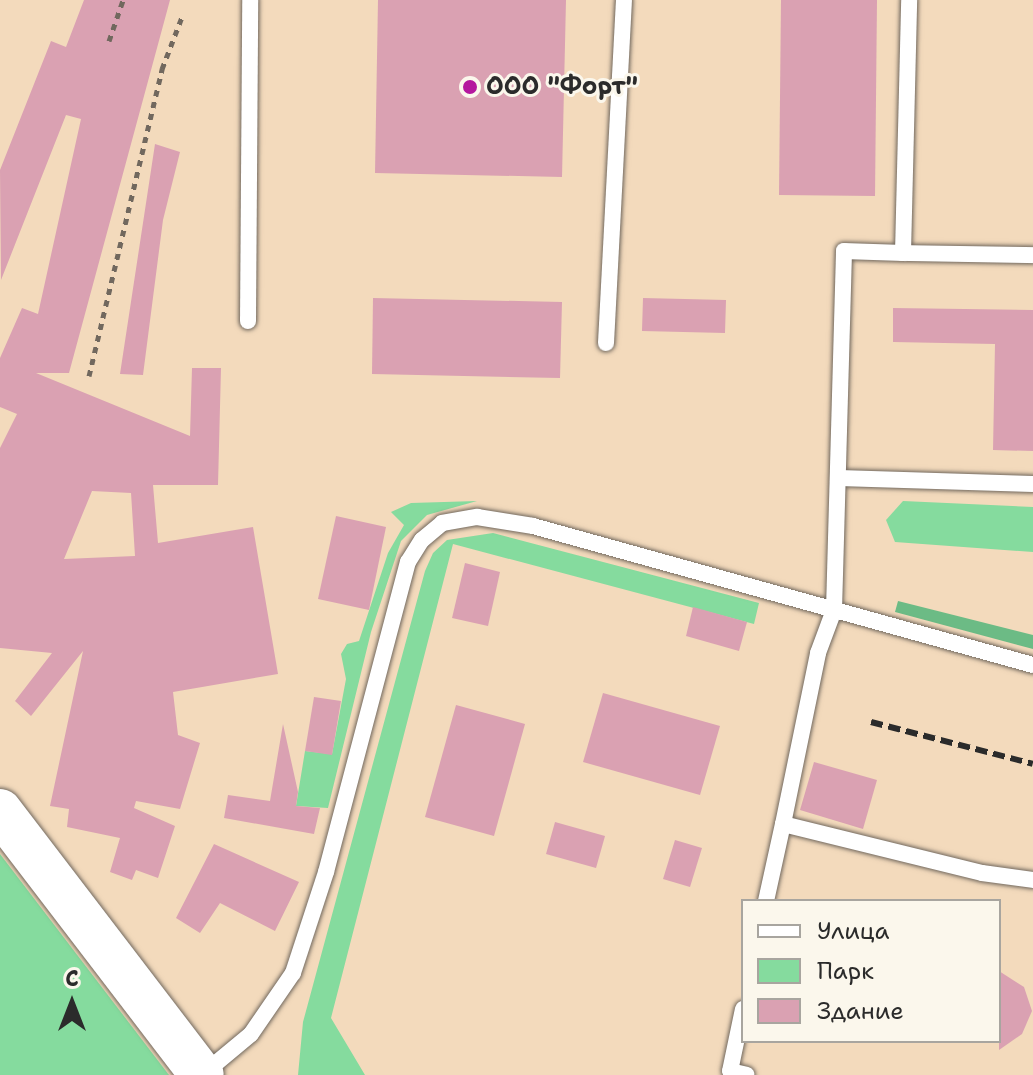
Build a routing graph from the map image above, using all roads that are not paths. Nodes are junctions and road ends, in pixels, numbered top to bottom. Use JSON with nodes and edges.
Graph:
{"nodes":[{"id":1,"x":250,"y":0,"type":"edge"},
{"id":2,"x":624,"y":0,"type":"edge"},
{"id":3,"x":909,"y":0,"type":"edge"},
{"id":4,"x":903,"y":253,"type":"junction"},
{"id":5,"x":1033,"y":255,"type":"edge"},
{"id":6,"x":248,"y":321,"type":"dead end"},
{"id":7,"x":606,"y":343,"type":"dead end"},
{"id":8,"x":839,"y":478,"type":"junction"},
{"id":9,"x":1033,"y":484,"type":"edge"},
{"id":10,"x":834,"y":610,"type":"junction"},
{"id":11,"x":1033,"y":665,"type":"edge"},
{"id":12,"x":0,"y":811,"type":"edge"},
{"id":13,"x":783,"y":824,"type":"junction"},
{"id":14,"x":1033,"y":880,"type":"edge"},
{"id":15,"x":766,"y":899,"type":"edge"},
{"id":16,"x":741,"y":1019,"type":"edge"},
{"id":17,"x":202,"y":1075,"type":"edge"},
{"id":18,"x":747,"y":1075,"type":"edge"}],
"edges":[{"from":1,"to":6,"type":"lane"},
{"from":2,"to":7,"type":"lane"},
{"from":3,"to":4,"type":"lane"},
{"from":4,"to":5,"type":"lane"},
{"from":4,"to":8,"type":"lane"},
{"from":8,"to":9,"type":"lane"},
{"from":8,"to":10,"type":"lane"},
{"from":10,"to":11,"type":"lane"},
{"from":10,"to":13,"type":"lane"},
{"from":10,"to":17,"type":"lane"},
{"from":12,"to":17,"type":"main road"},
{"from":13,"to":14,"type":"lane"},
{"from":13,"to":15,"type":"lane"},
{"from":16,"to":18,"type":"lane"}]}
